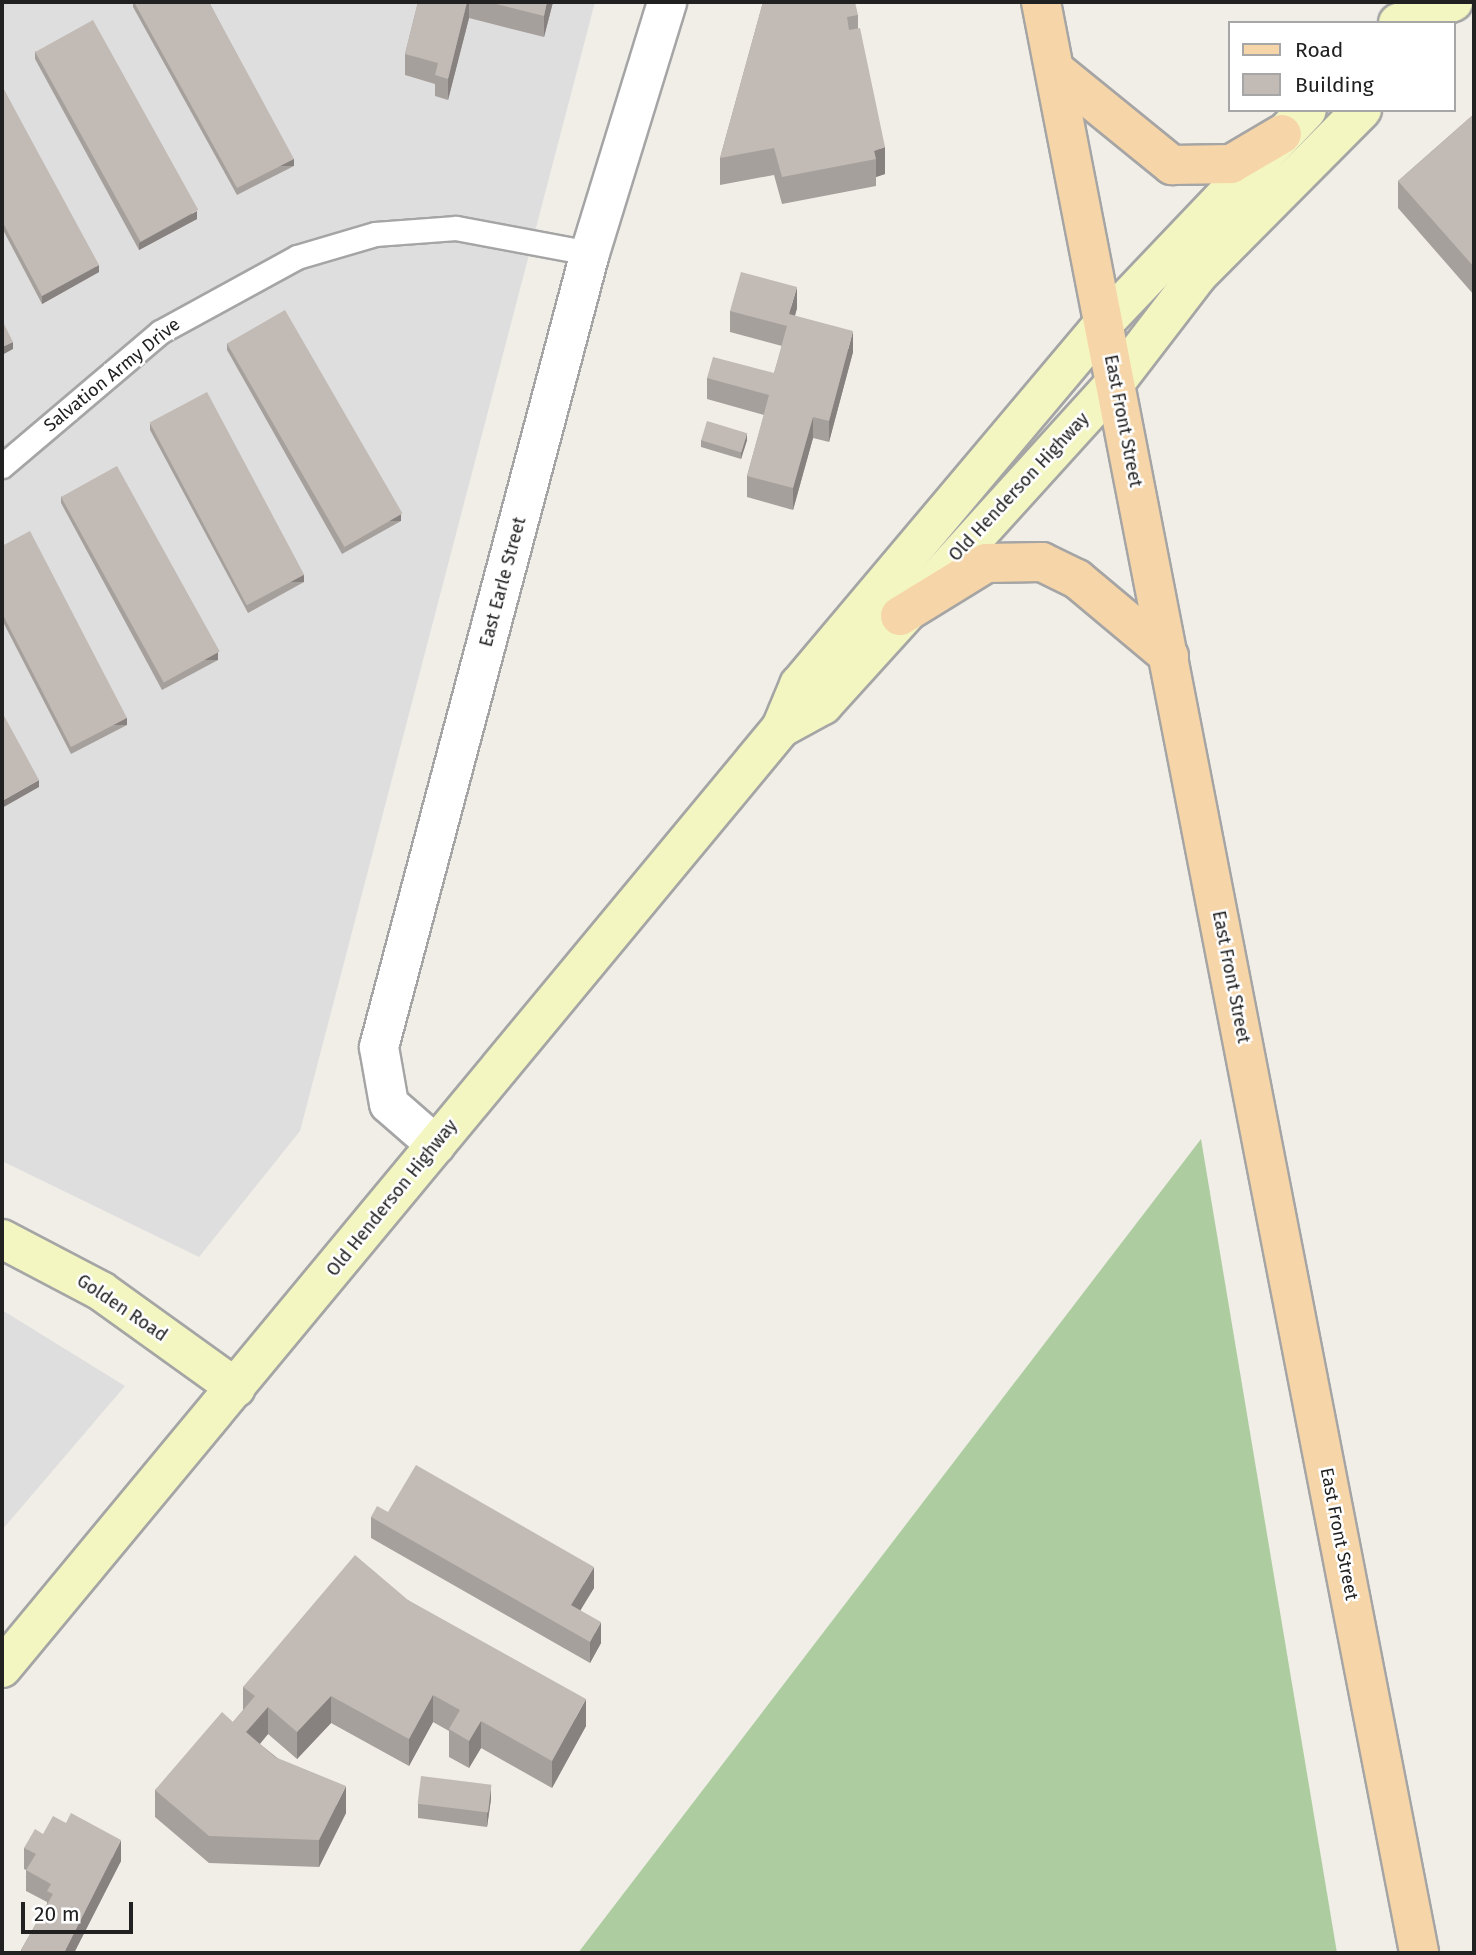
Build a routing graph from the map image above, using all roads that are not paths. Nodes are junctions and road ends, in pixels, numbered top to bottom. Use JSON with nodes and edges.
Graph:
{"nodes":[{"id":1,"x":667,"y":2,"type":"edge"},
{"id":2,"x":1041,"y":2,"type":"edge"},
{"id":3,"x":1445,"y":10,"type":"edge"},
{"id":4,"x":1405,"y":21,"type":"edge"},
{"id":5,"x":1055,"y":70,"type":"junction"},
{"id":6,"x":1360,"y":112,"type":"edge"},
{"id":7,"x":1294,"y":122,"type":"edge"},
{"id":8,"x":590,"y":253,"type":"junction"},
{"id":9,"x":1104,"y":323,"type":"junction"},
{"id":10,"x":1115,"y":383,"type":"junction"},
{"id":11,"x":2,"y":466,"type":"edge"},
{"id":12,"x":901,"y":616,"type":"junction"},
{"id":13,"x":1169,"y":656,"type":"junction"},
{"id":14,"x":781,"y":728,"type":"junction"},
{"id":15,"x":436,"y":1145,"type":"junction"},
{"id":16,"x":2,"y":1239,"type":"edge"},
{"id":17,"x":236,"y":1388,"type":"junction"},
{"id":18,"x":2,"y":1668,"type":"edge"},
{"id":19,"x":1419,"y":1953,"type":"edge"}],
"edges":[{"from":1,"to":8,"type":"street","name":"East Earle Street"},
{"from":2,"to":5,"type":"main road","name":"East Front Street"},
{"from":3,"to":4,"type":"main road"},
{"from":5,"to":7,"type":"main road"},
{"from":5,"to":9,"type":"main road","name":"East Front Street"},
{"from":6,"to":10,"type":"main road","name":"Old Henderson Highway"},
{"from":7,"to":9,"type":"main road","name":"Old Henderson Highway"},
{"from":8,"to":11,"type":"lane","name":"Salvation Army Drive"},
{"from":8,"to":15,"type":"street","name":"East Earle Street"},
{"from":9,"to":10,"type":"main road","name":"East Front Street"},
{"from":9,"to":14,"type":"main road","name":"Old Henderson Highway"},
{"from":10,"to":12,"type":"main road","name":"Old Henderson Highway"},
{"from":10,"to":13,"type":"main road","name":"East Front Street"},
{"from":12,"to":13,"type":"main road"},
{"from":12,"to":14,"type":"main road","name":"Old Henderson Highway"},
{"from":13,"to":19,"type":"main road","name":"East Front Street"},
{"from":14,"to":15,"type":"main road","name":"Old Henderson Highway"},
{"from":15,"to":17,"type":"main road","name":"Old Henderson Highway"},
{"from":16,"to":17,"type":"main road","name":"Golden Road"},
{"from":17,"to":18,"type":"main road","name":"Old Henderson Highway"}]}
